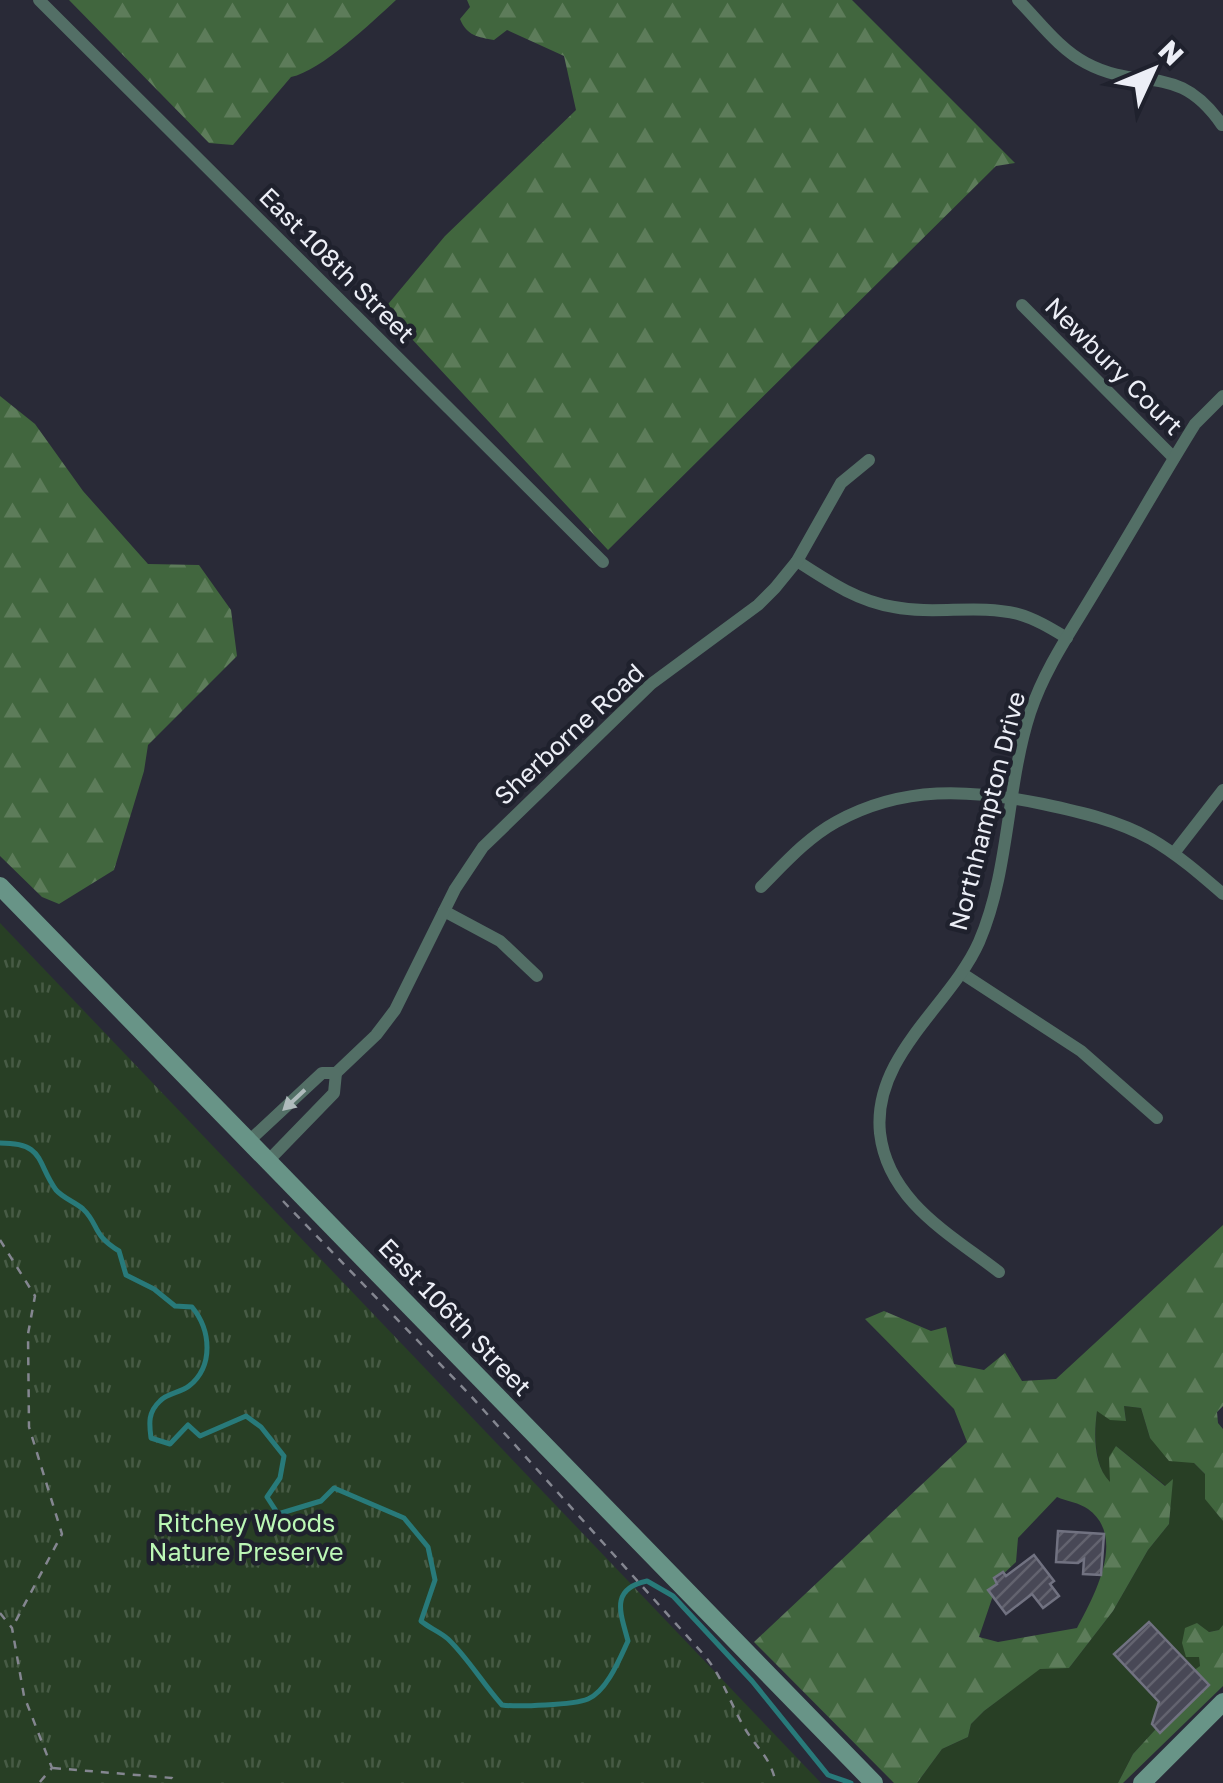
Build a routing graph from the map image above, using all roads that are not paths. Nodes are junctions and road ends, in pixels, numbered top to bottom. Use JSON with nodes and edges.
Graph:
{"nodes":[{"id":1,"x":39,"y":0,"type":"edge"},
{"id":2,"x":1018,"y":0,"type":"edge"},
{"id":3,"x":1222,"y":124,"type":"edge"},
{"id":4,"x":1022,"y":305,"type":"dead end"},
{"id":5,"x":1223,"y":396,"type":"edge"},
{"id":6,"x":1174,"y":458,"type":"junction"},
{"id":7,"x":869,"y":460,"type":"dead end"},
{"id":8,"x":796,"y":561,"type":"junction"},
{"id":9,"x":604,"y":562,"type":"dead end"},
{"id":10,"x":1067,"y":638,"type":"junction"},
{"id":11,"x":1223,"y":790,"type":"edge"},
{"id":12,"x":1011,"y":797,"type":"junction"},
{"id":13,"x":1174,"y":853,"type":"junction"},
{"id":14,"x":0,"y":886,"type":"edge"},
{"id":15,"x":761,"y":886,"type":"dead end"},
{"id":16,"x":1223,"y":894,"type":"edge"},
{"id":17,"x":444,"y":911,"type":"junction"},
{"id":18,"x":963,"y":974,"type":"junction"},
{"id":19,"x":537,"y":976,"type":"dead end"},
{"id":20,"x":336,"y":1073,"type":"junction"},
{"id":21,"x":1157,"y":1118,"type":"dead end"},
{"id":22,"x":250,"y":1141,"type":"junction"},
{"id":23,"x":268,"y":1160,"type":"junction"},
{"id":24,"x":999,"y":1272,"type":"dead end"},
{"id":25,"x":1223,"y":1702,"type":"edge"},
{"id":26,"x":874,"y":1783,"type":"edge"},
{"id":27,"x":1142,"y":1783,"type":"edge"}],
"edges":[{"from":1,"to":9,"type":"street","name":"East 108th Street"},
{"from":2,"to":3,"type":"street"},
{"from":4,"to":6,"type":"street","name":"Newbury Court"},
{"from":5,"to":6,"type":"street","name":"Northhampton Drive"},
{"from":6,"to":10,"type":"street","name":"Northhampton Drive"},
{"from":7,"to":8,"type":"street","name":"Sherborne Road"},
{"from":8,"to":10,"type":"street"},
{"from":8,"to":17,"type":"street","name":"Sherborne Road"},
{"from":10,"to":12,"type":"street","name":"Northhampton Drive"},
{"from":11,"to":13,"type":"street"},
{"from":12,"to":13,"type":"street"},
{"from":12,"to":15,"type":"street"},
{"from":12,"to":18,"type":"street","name":"Northhampton Drive"},
{"from":13,"to":16,"type":"street"},
{"from":14,"to":22,"type":"main road","name":"East 106th Street"},
{"from":17,"to":19,"type":"street"},
{"from":17,"to":20,"type":"street","name":"Sherborne Road"},
{"from":18,"to":21,"type":"street"},
{"from":18,"to":24,"type":"street","name":"Northhampton Drive"},
{"from":20,"to":22,"type":"street","name":"Sherborne Road","one_way":true},
{"from":20,"to":23,"type":"street","name":"Sherborne Road"},
{"from":22,"to":23,"type":"main road","name":"East 106th Street"},
{"from":23,"to":26,"type":"main road","name":"East 106th Street"},
{"from":25,"to":27,"type":"main road"}]}
